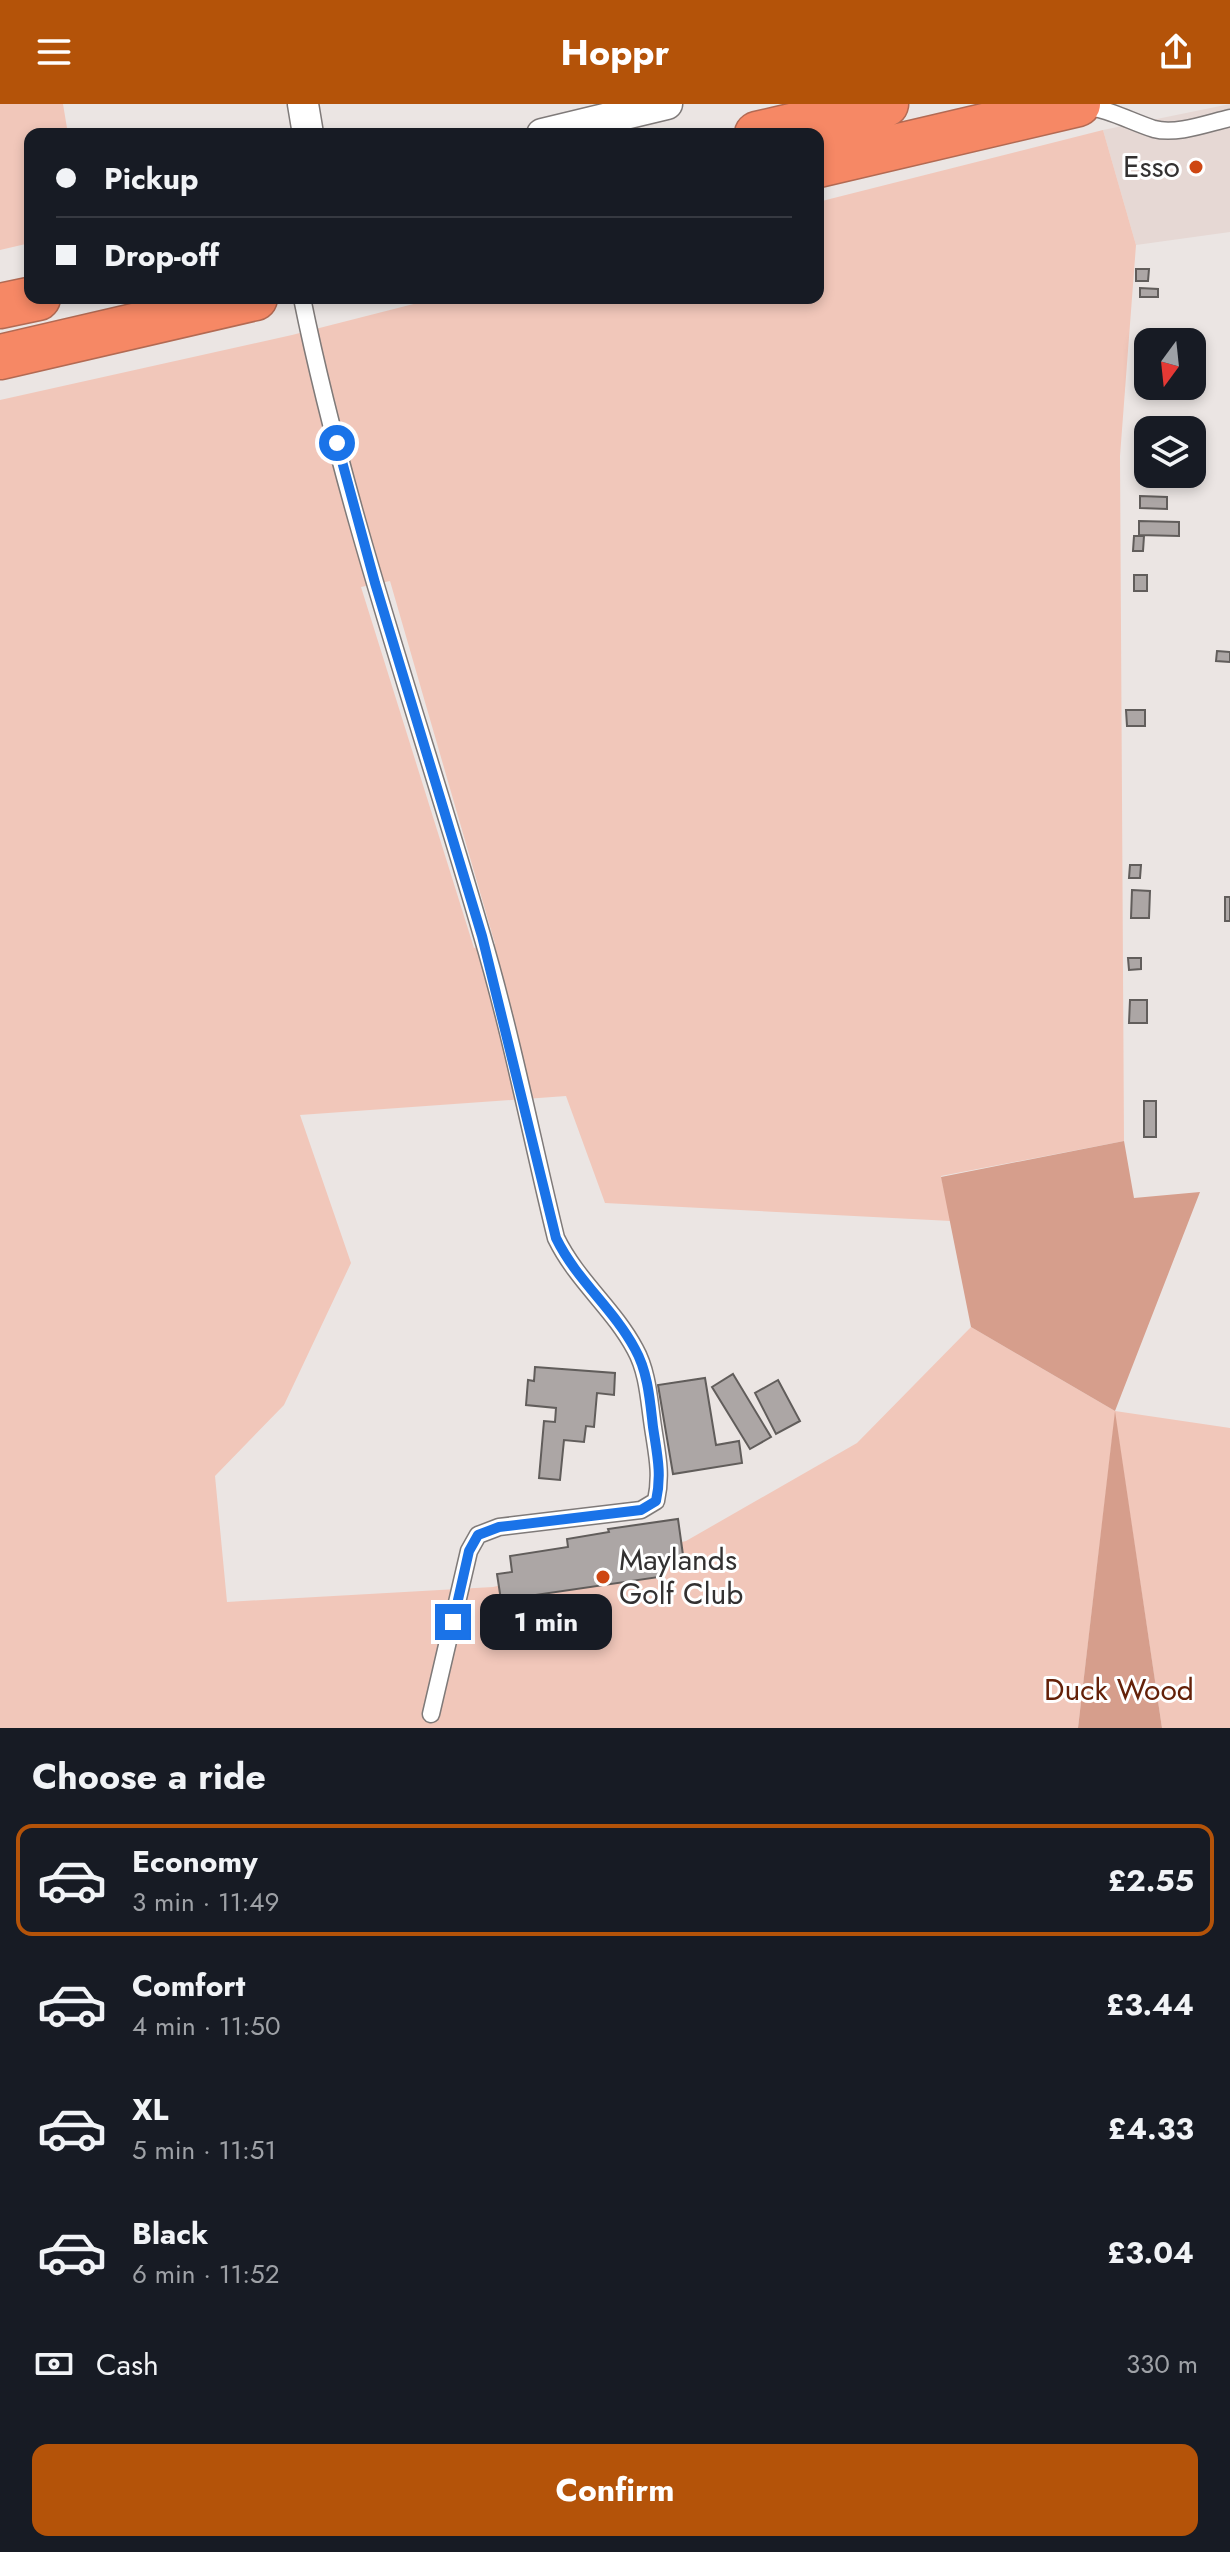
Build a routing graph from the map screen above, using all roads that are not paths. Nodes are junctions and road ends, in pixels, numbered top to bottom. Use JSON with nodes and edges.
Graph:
{"nodes":[{"id":1,"x":303,"y":104,"type":"edge"},
{"id":2,"x":667,"y":104,"type":"edge"},
{"id":3,"x":886,"y":104,"type":"edge"},
{"id":4,"x":1076,"y":105,"type":"edge"},
{"id":5,"x":1230,"y":118,"type":"edge"},
{"id":6,"x":307,"y":128,"type":"edge"},
{"id":7,"x":567,"y":128,"type":"edge"},
{"id":8,"x":783,"y":128,"type":"edge"},
{"id":9,"x":824,"y":164,"type":"edge"},
{"id":10,"x":24,"y":301,"type":"edge"},
{"id":11,"x":229,"y":304,"type":"edge"},
{"id":12,"x":303,"y":304,"type":"edge"},
{"id":13,"x":0,"y":306,"type":"edge"},
{"id":14,"x":0,"y":357,"type":"edge"},
{"id":15,"x":431,"y":1714,"type":"dead end"}],
"edges":[{"from":1,"to":6,"type":"street"},
{"from":2,"to":7,"type":"street"},
{"from":3,"to":8,"type":"highway"},
{"from":4,"to":5,"type":"lane"},
{"from":4,"to":9,"type":"highway"},
{"from":10,"to":13,"type":"highway"},
{"from":11,"to":14,"type":"highway"},
{"from":12,"to":15,"type":"lane"}]}
